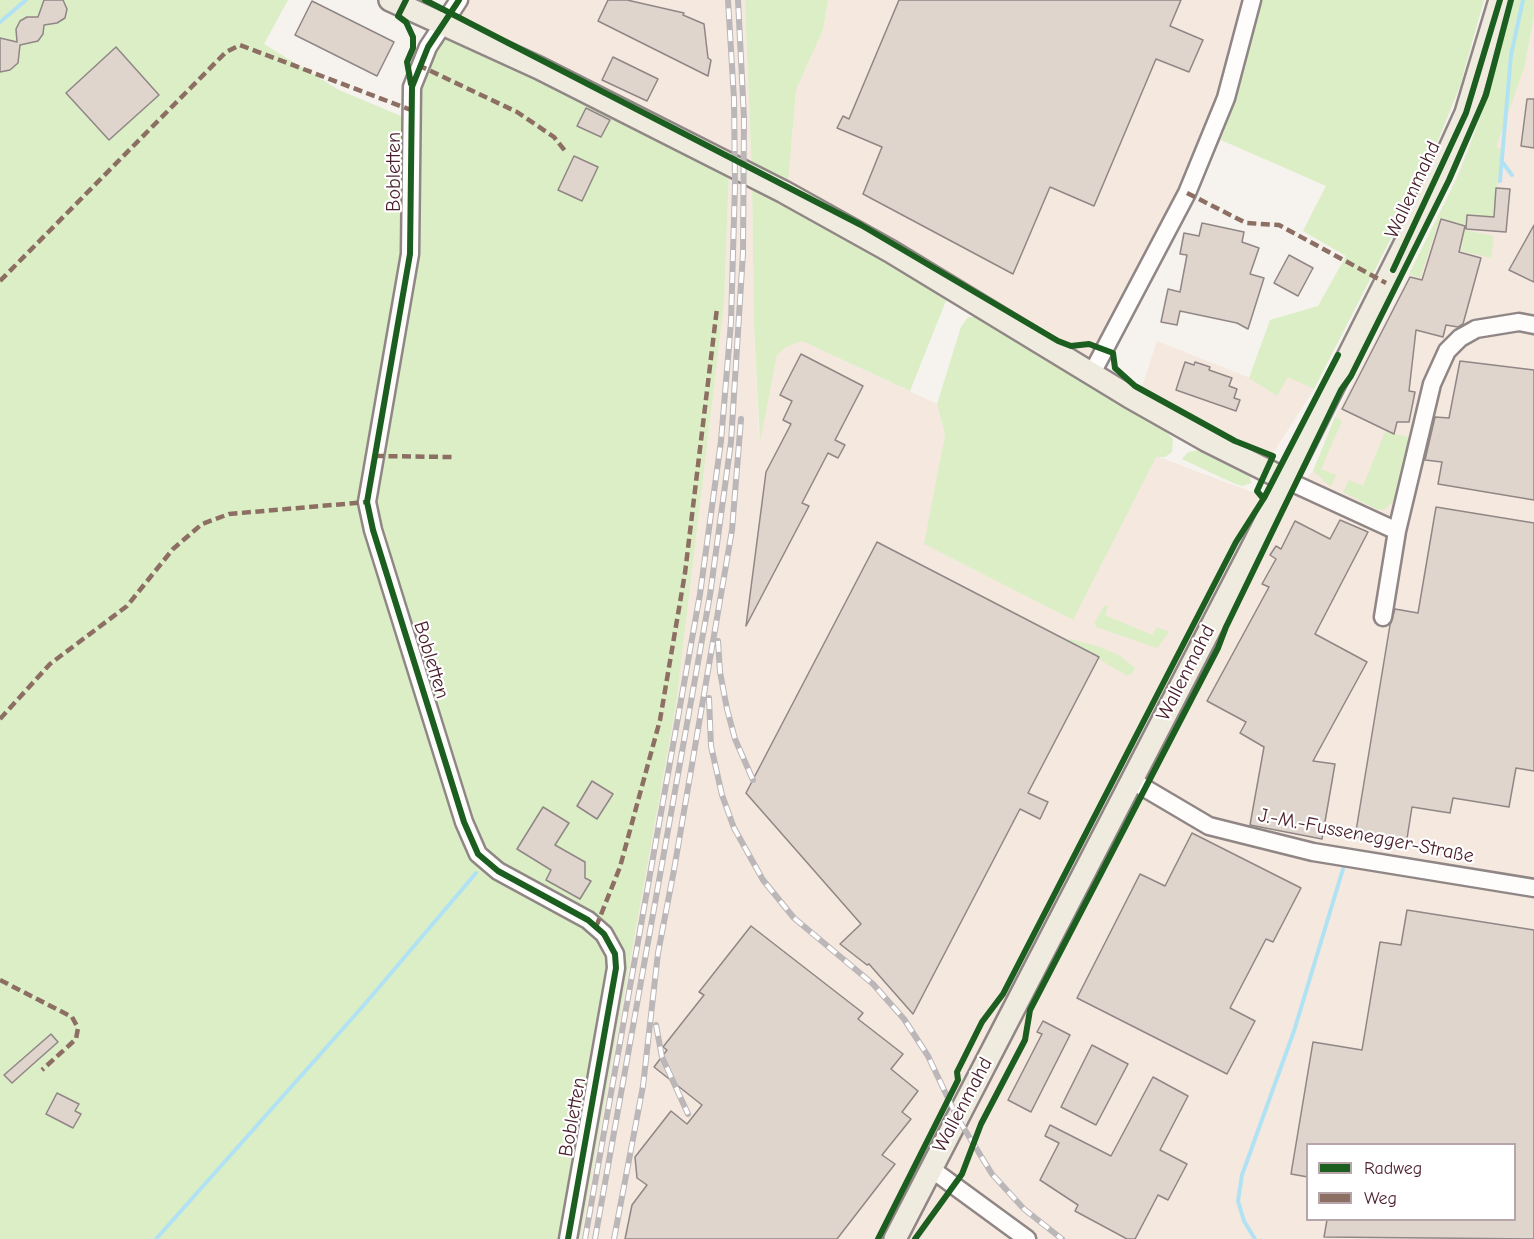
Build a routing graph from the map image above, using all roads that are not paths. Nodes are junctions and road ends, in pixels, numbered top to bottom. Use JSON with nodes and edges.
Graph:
{"nodes":[{"id":1,"x":390,"y":0,"type":"edge"},
{"id":2,"x":459,"y":0,"type":"edge"},
{"id":3,"x":1252,"y":0,"type":"edge"},
{"id":4,"x":1500,"y":0,"type":"edge"},
{"id":5,"x":444,"y":22,"type":"junction"},
{"id":6,"x":1534,"y":324,"type":"edge"},
{"id":7,"x":1091,"y":375,"type":"junction"},
{"id":8,"x":1286,"y":480,"type":"junction"},
{"id":9,"x":1397,"y":531,"type":"junction"},
{"id":10,"x":1383,"y":617,"type":"dead end"},
{"id":11,"x":1131,"y":780,"type":"junction"},
{"id":12,"x":1534,"y":888,"type":"edge"},
{"id":13,"x":930,"y":1168,"type":"junction"},
{"id":14,"x":568,"y":1239,"type":"edge"},
{"id":15,"x":895,"y":1239,"type":"edge"},
{"id":16,"x":1027,"y":1239,"type":"edge"}],
"edges":[{"from":1,"to":5,"type":"main road"},
{"from":2,"to":5,"type":"street","name":"Bobletten"},
{"from":3,"to":7,"type":"street"},
{"from":4,"to":8,"type":"main road","name":"Wallenmahd"},
{"from":5,"to":7,"type":"main road"},
{"from":5,"to":14,"type":"street","name":"Bobletten"},
{"from":6,"to":9,"type":"street"},
{"from":7,"to":8,"type":"main road"},
{"from":8,"to":9,"type":"street"},
{"from":8,"to":11,"type":"main road","name":"Wallenmahd"},
{"from":9,"to":10,"type":"street"},
{"from":11,"to":12,"type":"street","name":"J.-M.-Fussenegger-Straße"},
{"from":11,"to":13,"type":"main road","name":"Wallenmahd"},
{"from":13,"to":15,"type":"main road","name":"Wallenmahd"},
{"from":13,"to":16,"type":"street"}]}
